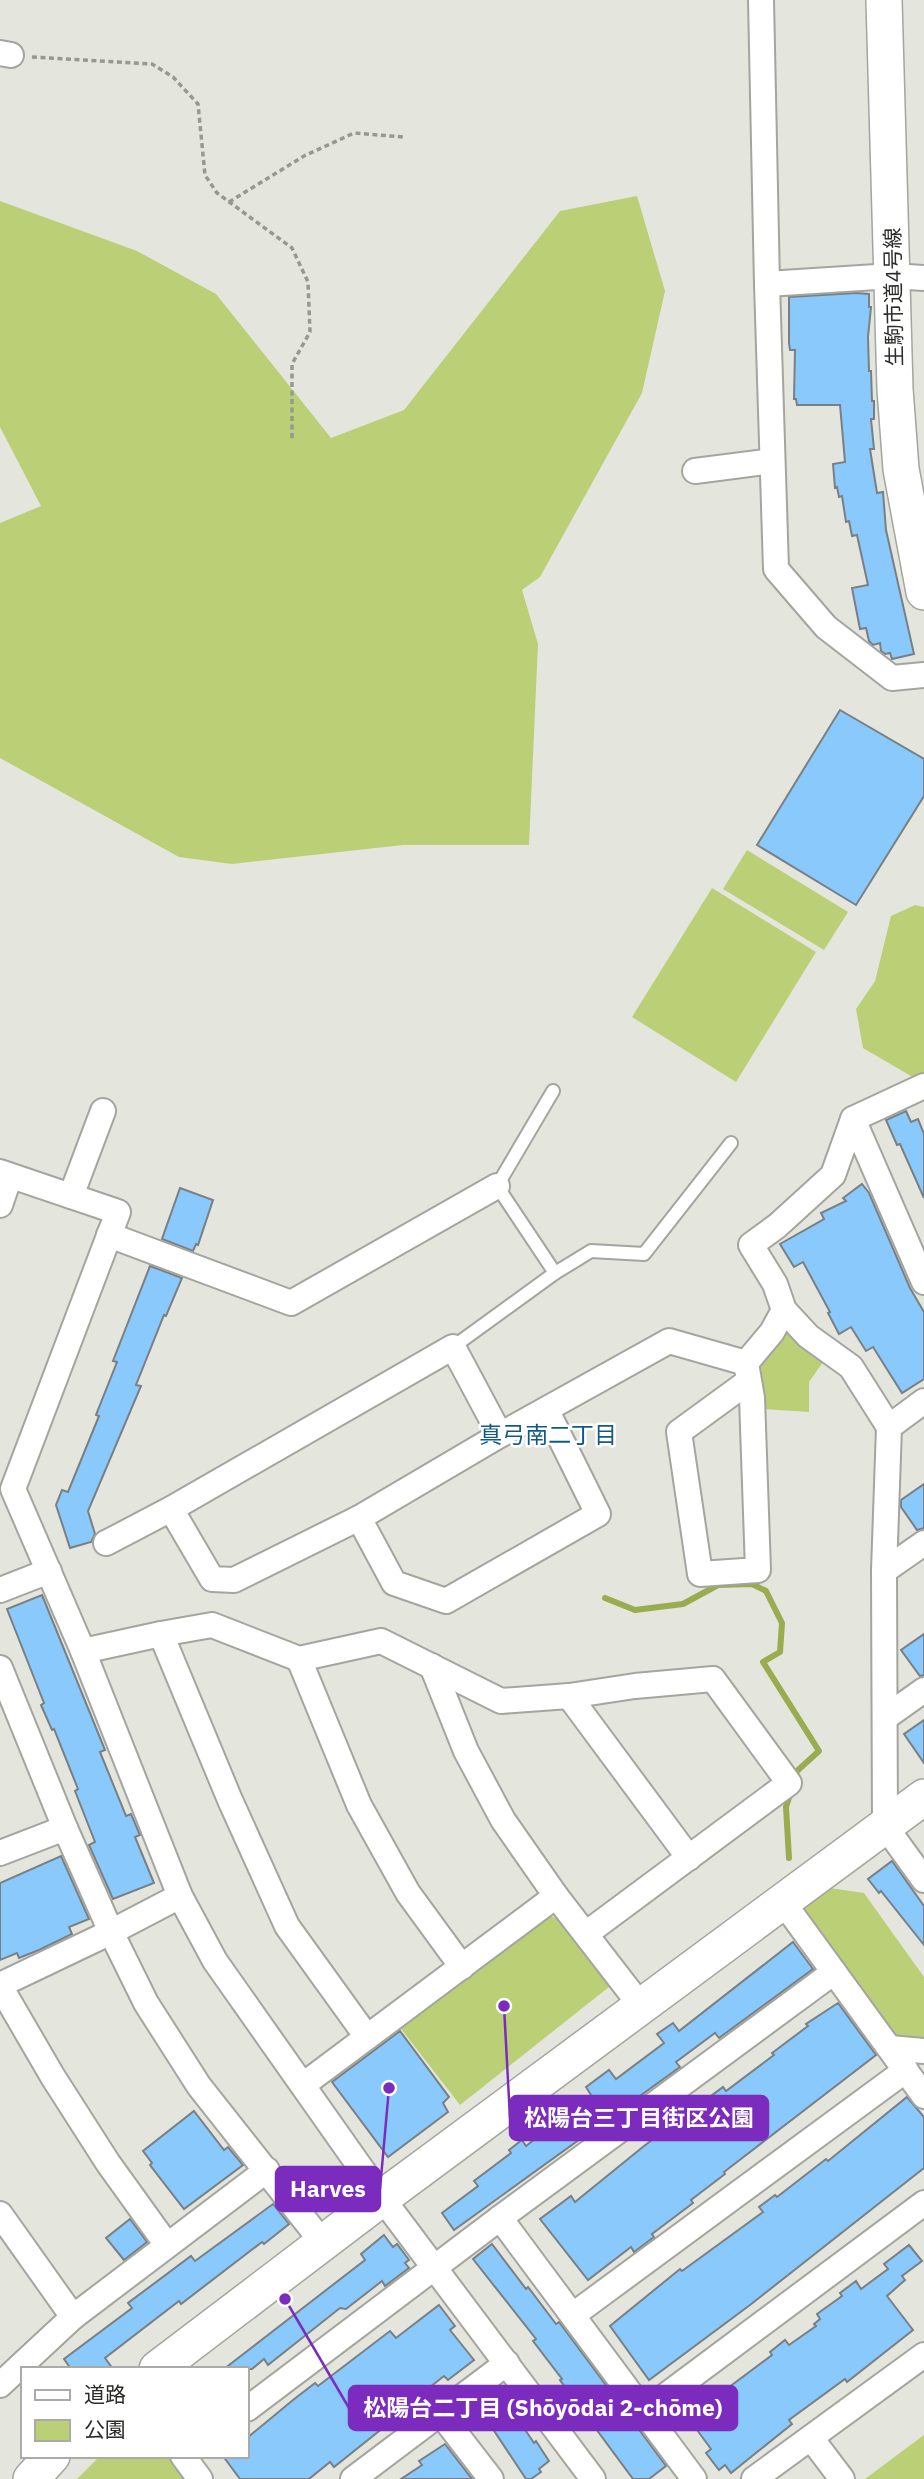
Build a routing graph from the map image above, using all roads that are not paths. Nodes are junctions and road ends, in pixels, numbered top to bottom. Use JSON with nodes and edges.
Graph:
{"nodes":[{"id":1,"x":761,"y":0,"type":"edge"},
{"id":2,"x":884,"y":0,"type":"edge"},
{"id":3,"x":908,"y":277,"type":"edge"},
{"id":4,"x":766,"y":284,"type":"junction"},
{"id":5,"x":772,"y":461,"type":"junction"},
{"id":6,"x":695,"y":471,"type":"dead end"},
{"id":7,"x":924,"y":592,"type":"edge"},
{"id":8,"x":924,"y":675,"type":"edge"},
{"id":9,"x":924,"y":1086,"type":"edge"},
{"id":10,"x":553,"y":1091,"type":"dead end"},
{"id":11,"x":103,"y":1111,"type":"dead end"},
{"id":12,"x":853,"y":1119,"type":"junction"},
{"id":13,"x":731,"y":1143,"type":"dead end"},
{"id":14,"x":5,"y":1174,"type":"edge"},
{"id":15,"x":496,"y":1186,"type":"junction"},
{"id":16,"x":71,"y":1196,"type":"junction"},
{"id":17,"x":0,"y":1205,"type":"edge"},
{"id":18,"x":109,"y":1235,"type":"junction"},
{"id":19,"x":555,"y":1273,"type":"junction"},
{"id":20,"x":924,"y":1282,"type":"edge"},
{"id":21,"x":784,"y":1310,"type":"junction"},
{"id":22,"x":453,"y":1347,"type":"junction"},
{"id":23,"x":748,"y":1372,"type":"junction"},
{"id":24,"x":924,"y":1401,"type":"edge"},
{"id":25,"x":547,"y":1411,"type":"junction"},
{"id":26,"x":888,"y":1427,"type":"junction"},
{"id":27,"x":500,"y":1435,"type":"junction"},
{"id":28,"x":7,"y":1486,"type":"edge"},
{"id":29,"x":171,"y":1508,"type":"junction"},
{"id":30,"x":359,"y":1518,"type":"junction"},
{"id":31,"x":106,"y":1543,"type":"dead end"},
{"id":32,"x":924,"y":1543,"type":"edge"},
{"id":33,"x":49,"y":1571,"type":"junction"},
{"id":34,"x":884,"y":1571,"type":"junction"},
{"id":35,"x":0,"y":1590,"type":"edge"},
{"id":36,"x":161,"y":1634,"type":"junction"},
{"id":37,"x":83,"y":1651,"type":"junction"},
{"id":38,"x":299,"y":1659,"type":"junction"},
{"id":39,"x":432,"y":1666,"type":"junction"},
{"id":40,"x":0,"y":1668,"type":"edge"},
{"id":41,"x":924,"y":1690,"type":"edge"},
{"id":42,"x":569,"y":1696,"type":"junction"},
{"id":43,"x":886,"y":1717,"type":"junction"},
{"id":44,"x":10,"y":1723,"type":"edge"},
{"id":45,"x":924,"y":1797,"type":"edge"},
{"id":46,"x":885,"y":1826,"type":"junction"},
{"id":47,"x":65,"y":1828,"type":"junction"},
{"id":48,"x":0,"y":1853,"type":"edge"},
{"id":49,"x":689,"y":1857,"type":"junction"},
{"id":50,"x":924,"y":1880,"type":"edge"},
{"id":51,"x":180,"y":1896,"type":"junction"},
{"id":52,"x":556,"y":1896,"type":"junction"},
{"id":53,"x":783,"y":1902,"type":"junction"},
{"id":54,"x":111,"y":1932,"type":"junction"},
{"id":55,"x":587,"y":1933,"type":"junction"},
{"id":56,"x":462,"y":1967,"type":"junction"},
{"id":57,"x":834,"y":1972,"type":"junction"},
{"id":58,"x":0,"y":1985,"type":"edge"},
{"id":59,"x":641,"y":2006,"type":"junction"},
{"id":60,"x":367,"y":2037,"type":"junction"},
{"id":61,"x":890,"y":2048,"type":"junction"},
{"id":62,"x":924,"y":2051,"type":"edge"},
{"id":63,"x":905,"y":2070,"type":"junction"},
{"id":64,"x":303,"y":2085,"type":"junction"},
{"id":65,"x":924,"y":2096,"type":"edge"},
{"id":66,"x":267,"y":2170,"type":"junction"},
{"id":67,"x":382,"y":2198,"type":"junction"},
{"id":68,"x":924,"y":2203,"type":"edge"},
{"id":69,"x":0,"y":2214,"type":"edge"},
{"id":70,"x":500,"y":2218,"type":"junction"},
{"id":71,"x":323,"y":2243,"type":"junction"},
{"id":72,"x":167,"y":2245,"type":"junction"},
{"id":73,"x":435,"y":2266,"type":"junction"},
{"id":74,"x":573,"y":2315,"type":"junction"},
{"id":75,"x":73,"y":2317,"type":"junction"},
{"id":76,"x":924,"y":2355,"type":"edge"},
{"id":77,"x":507,"y":2363,"type":"junction"},
{"id":78,"x":160,"y":2367,"type":"edge"},
{"id":79,"x":0,"y":2385,"type":"edge"},
{"id":80,"x":248,"y":2408,"type":"edge"},
{"id":81,"x":645,"y":2411,"type":"junction"},
{"id":82,"x":440,"y":2413,"type":"junction"},
{"id":83,"x":811,"y":2438,"type":"junction"},
{"id":84,"x":50,"y":2458,"type":"edge"},
{"id":85,"x":185,"y":2458,"type":"edge"},
{"id":86,"x":31,"y":2479,"type":"edge"},
{"id":87,"x":200,"y":2479,"type":"edge"},
{"id":88,"x":353,"y":2479,"type":"edge"},
{"id":89,"x":491,"y":2479,"type":"edge"},
{"id":90,"x":593,"y":2479,"type":"edge"},
{"id":91,"x":694,"y":2479,"type":"edge"},
{"id":92,"x":754,"y":2479,"type":"edge"},
{"id":93,"x":842,"y":2479,"type":"edge"}],
"edges":[{"from":1,"to":4,"type":"street"},
{"from":2,"to":3,"type":"street","name":"生駒市道4号線"},
{"from":3,"to":4,"type":"street"},
{"from":3,"to":7,"type":"street","name":"生駒市道4号線"},
{"from":4,"to":5,"type":"street"},
{"from":5,"to":6,"type":"street"},
{"from":5,"to":8,"type":"street"},
{"from":9,"to":12,"type":"street"},
{"from":10,"to":15,"type":"lane"},
{"from":11,"to":16,"type":"street"},
{"from":12,"to":20,"type":"street"},
{"from":12,"to":21,"type":"street"},
{"from":13,"to":19,"type":"lane"},
{"from":14,"to":16,"type":"street"},
{"from":14,"to":17,"type":"street"},
{"from":15,"to":18,"type":"street"},
{"from":15,"to":19,"type":"lane"},
{"from":16,"to":18,"type":"street"},
{"from":18,"to":28,"type":"street"},
{"from":19,"to":22,"type":"lane"},
{"from":21,"to":23,"type":"street"},
{"from":21,"to":26,"type":"street"},
{"from":22,"to":27,"type":"street"},
{"from":22,"to":29,"type":"street"},
{"from":23,"to":23,"type":"street"},
{"from":23,"to":25,"type":"street"},
{"from":24,"to":26,"type":"street"},
{"from":25,"to":27,"type":"street"},
{"from":25,"to":30,"type":"street"},
{"from":26,"to":34,"type":"street"},
{"from":27,"to":30,"type":"street"},
{"from":28,"to":33,"type":"street"},
{"from":29,"to":30,"type":"street"},
{"from":29,"to":31,"type":"street"},
{"from":32,"to":34,"type":"street"},
{"from":33,"to":35,"type":"street"},
{"from":33,"to":37,"type":"street"},
{"from":34,"to":43,"type":"street"},
{"from":36,"to":37,"type":"street"},
{"from":36,"to":38,"type":"street"},
{"from":36,"to":60,"type":"street"},
{"from":37,"to":51,"type":"street"},
{"from":38,"to":39,"type":"street"},
{"from":38,"to":56,"type":"street"},
{"from":39,"to":42,"type":"street"},
{"from":39,"to":52,"type":"street"},
{"from":40,"to":44,"type":"street"},
{"from":41,"to":43,"type":"street"},
{"from":42,"to":49,"type":"street"},
{"from":42,"to":49,"type":"street"},
{"from":43,"to":46,"type":"street"},
{"from":44,"to":47,"type":"street"},
{"from":45,"to":46,"type":"street"},
{"from":46,"to":50,"type":"street"},
{"from":46,"to":53,"type":"street"},
{"from":47,"to":48,"type":"street"},
{"from":47,"to":54,"type":"street"},
{"from":49,"to":55,"type":"street"},
{"from":51,"to":54,"type":"street"},
{"from":51,"to":64,"type":"street"},
{"from":52,"to":55,"type":"street"},
{"from":52,"to":56,"type":"street"},
{"from":53,"to":57,"type":"street"},
{"from":53,"to":59,"type":"street"},
{"from":54,"to":58,"type":"street"},
{"from":54,"to":66,"type":"street"},
{"from":55,"to":59,"type":"street"},
{"from":56,"to":60,"type":"street"},
{"from":57,"to":61,"type":"street"},
{"from":57,"to":70,"type":"street"},
{"from":58,"to":72,"type":"street"},
{"from":59,"to":67,"type":"street"},
{"from":60,"to":64,"type":"street"},
{"from":61,"to":62,"type":"street"},
{"from":61,"to":63,"type":"street"},
{"from":63,"to":65,"type":"street"},
{"from":63,"to":74,"type":"street"},
{"from":64,"to":67,"type":"street"},
{"from":66,"to":71,"type":"street"},
{"from":66,"to":72,"type":"street"},
{"from":67,"to":71,"type":"street"},
{"from":67,"to":73,"type":"street"},
{"from":68,"to":81,"type":"street"},
{"from":69,"to":75,"type":"street"},
{"from":70,"to":73,"type":"street"},
{"from":70,"to":74,"type":"street"},
{"from":71,"to":78,"type":"street"},
{"from":72,"to":75,"type":"street"},
{"from":73,"to":77,"type":"street"},
{"from":73,"to":80,"type":"street"},
{"from":74,"to":81,"type":"street"},
{"from":75,"to":79,"type":"street"},
{"from":76,"to":83,"type":"street"},
{"from":77,"to":82,"type":"street"},
{"from":77,"to":90,"type":"street"},
{"from":81,"to":91,"type":"street"},
{"from":82,"to":88,"type":"street"},
{"from":82,"to":89,"type":"street"},
{"from":83,"to":92,"type":"street"},
{"from":83,"to":93,"type":"street"},
{"from":84,"to":86,"type":"street"},
{"from":85,"to":87,"type":"street"}]}
